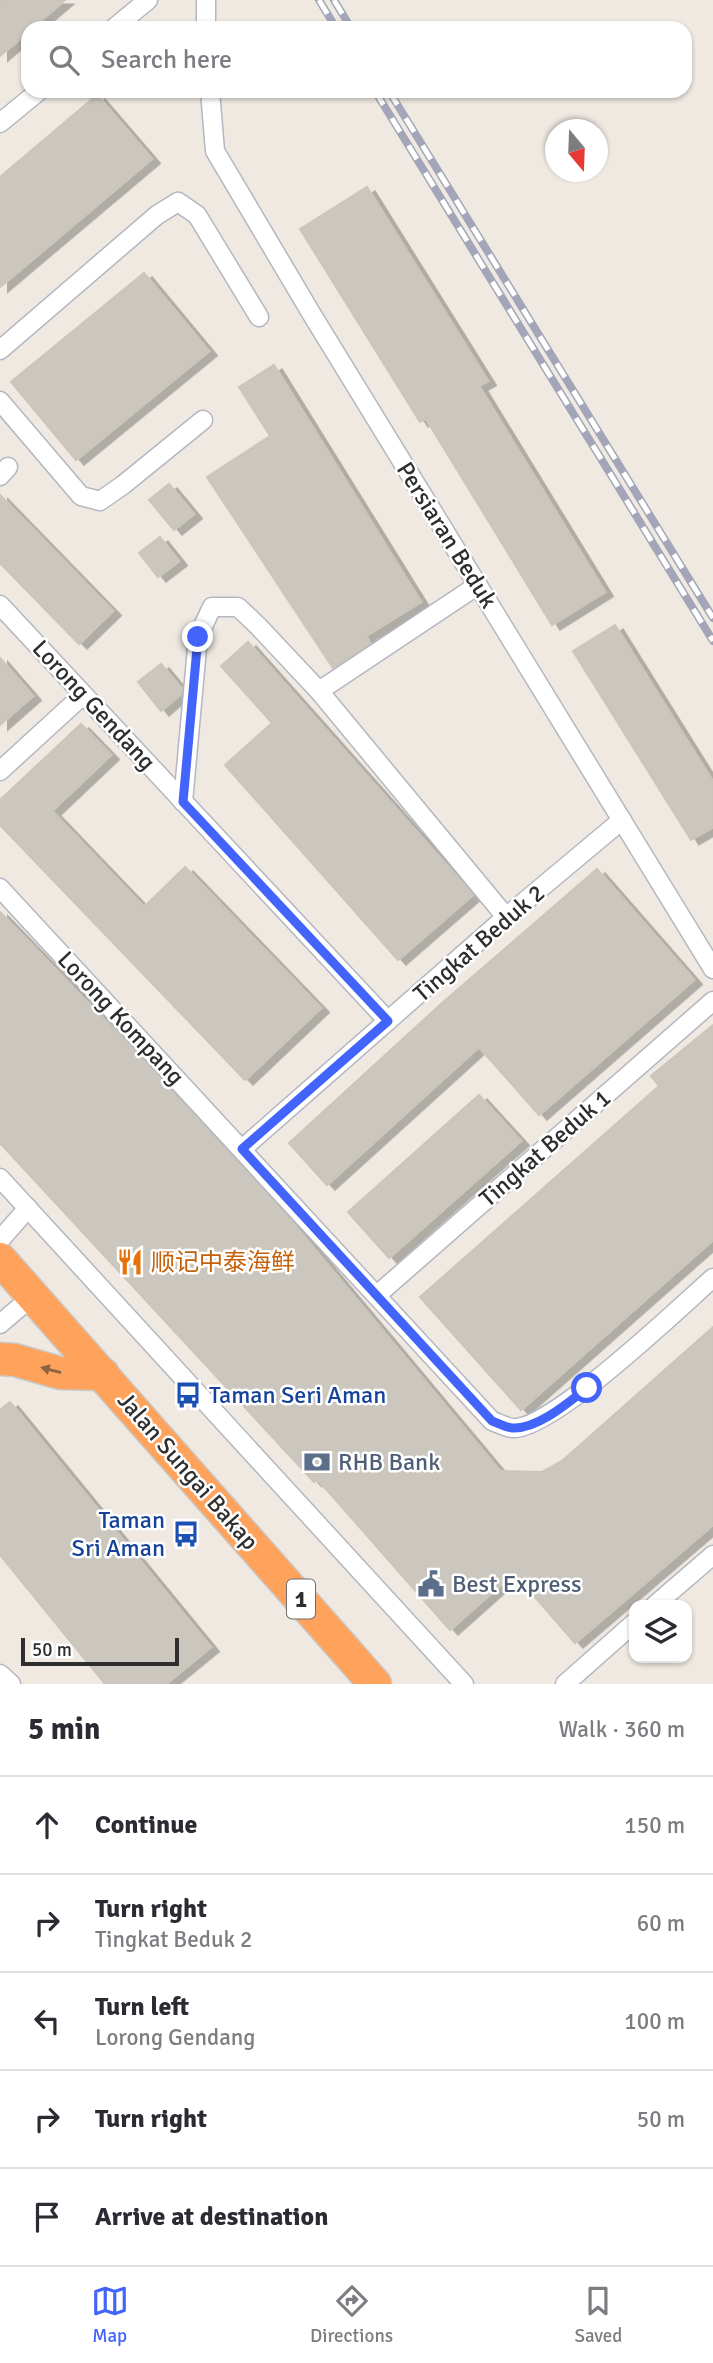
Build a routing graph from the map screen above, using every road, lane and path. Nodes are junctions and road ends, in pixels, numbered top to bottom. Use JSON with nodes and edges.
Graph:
{"nodes":[{"id":1,"x":148,"y":0,"type":"edge"},
{"id":2,"x":206,"y":0,"type":"edge"},
{"id":3,"x":122,"y":21,"type":"edge"},
{"id":4,"x":206,"y":21,"type":"edge"},
{"id":5,"x":30,"y":98,"type":"edge"},
{"id":6,"x":211,"y":98,"type":"edge"},
{"id":7,"x":0,"y":123,"type":"edge"},
{"id":8,"x":259,"y":317,"type":"dead end"},
{"id":9,"x":0,"y":350,"type":"edge"},
{"id":10,"x":0,"y":401,"type":"edge"},
{"id":11,"x":203,"y":420,"type":"dead end"},
{"id":12,"x":478,"y":585,"type":"junction"},
{"id":13,"x":0,"y":605,"type":"edge"},
{"id":14,"x":319,"y":691,"type":"junction"},
{"id":15,"x":83,"y":695,"type":"junction"},
{"id":16,"x":0,"y":771,"type":"edge"},
{"id":17,"x":183,"y":802,"type":"junction"},
{"id":18,"x":622,"y":820,"type":"junction"},
{"id":19,"x":0,"y":888,"type":"edge"},
{"id":20,"x":506,"y":917,"type":"junction"},
{"id":21,"x":713,"y":969,"type":"edge"},
{"id":22,"x":713,"y":1001,"type":"edge"},
{"id":23,"x":388,"y":1021,"type":"junction"},
{"id":24,"x":242,"y":1149,"type":"junction"},
{"id":25,"x":0,"y":1178,"type":"edge"},
{"id":26,"x":27,"y":1208,"type":"junction"},
{"id":27,"x":0,"y":1240,"type":"edge"},
{"id":28,"x":0,"y":1259,"type":"edge"},
{"id":29,"x":713,"y":1278,"type":"edge"},
{"id":30,"x":34,"y":1295,"type":"junction"},
{"id":31,"x":377,"y":1295,"type":"junction"},
{"id":32,"x":0,"y":1324,"type":"edge"},
{"id":33,"x":0,"y":1359,"type":"edge"},
{"id":34,"x":103,"y":1374,"type":"junction"},
{"id":35,"x":713,"y":1555,"type":"edge"},
{"id":36,"x":661,"y":1600,"type":"edge"},
{"id":37,"x":629,"y":1627,"type":"edge"},
{"id":38,"x":0,"y":1674,"type":"edge"},
{"id":39,"x":11,"y":1684,"type":"edge"},
{"id":40,"x":375,"y":1684,"type":"edge"},
{"id":41,"x":464,"y":1684,"type":"edge"},
{"id":42,"x":565,"y":1684,"type":"edge"}],
"edges":[{"from":1,"to":3,"type":"street"},
{"from":2,"to":4,"type":"street"},
{"from":5,"to":7,"type":"street"},
{"from":6,"to":12,"type":"street","name":"Persiaran Beduk"},
{"from":8,"to":9,"type":"street"},
{"from":10,"to":11,"type":"street"},
{"from":12,"to":14,"type":"street"},
{"from":12,"to":18,"type":"street","name":"Persiaran Beduk"},
{"from":13,"to":15,"type":"street","name":"Lorong Gendang"},
{"from":14,"to":17,"type":"street"},
{"from":14,"to":20,"type":"street"},
{"from":15,"to":16,"type":"street"},
{"from":15,"to":17,"type":"street","name":"Lorong Gendang"},
{"from":17,"to":23,"type":"street","name":"Lorong Gendang"},
{"from":18,"to":20,"type":"street","name":"Tingkat Beduk 2"},
{"from":18,"to":21,"type":"street","name":"Persiaran Beduk"},
{"from":19,"to":24,"type":"street","name":"Lorong Kompang"},
{"from":20,"to":23,"type":"street","name":"Tingkat Beduk 2"},
{"from":22,"to":31,"type":"street","name":"Tingkat Beduk 1"},
{"from":23,"to":24,"type":"street","name":"Tingkat Beduk 2"},
{"from":24,"to":31,"type":"street","name":"Lorong Kompang"},
{"from":25,"to":26,"type":"street"},
{"from":26,"to":27,"type":"street"},
{"from":26,"to":41,"type":"street"},
{"from":28,"to":30,"type":"highway","name":"Jalan Sungai Bakap","number":"1"},
{"from":29,"to":31,"type":"street","name":"Lorong Kompang"},
{"from":30,"to":32,"type":"street"},
{"from":30,"to":34,"type":"highway","name":"Jalan Sungai Bakap","number":"1"},
{"from":34,"to":33,"type":"highway","one_way":true},
{"from":34,"to":40,"type":"highway","name":"Jalan Sungai Bakap","number":"1"},
{"from":35,"to":36,"type":"street"},
{"from":37,"to":42,"type":"street"},
{"from":38,"to":39,"type":"street"}]}
